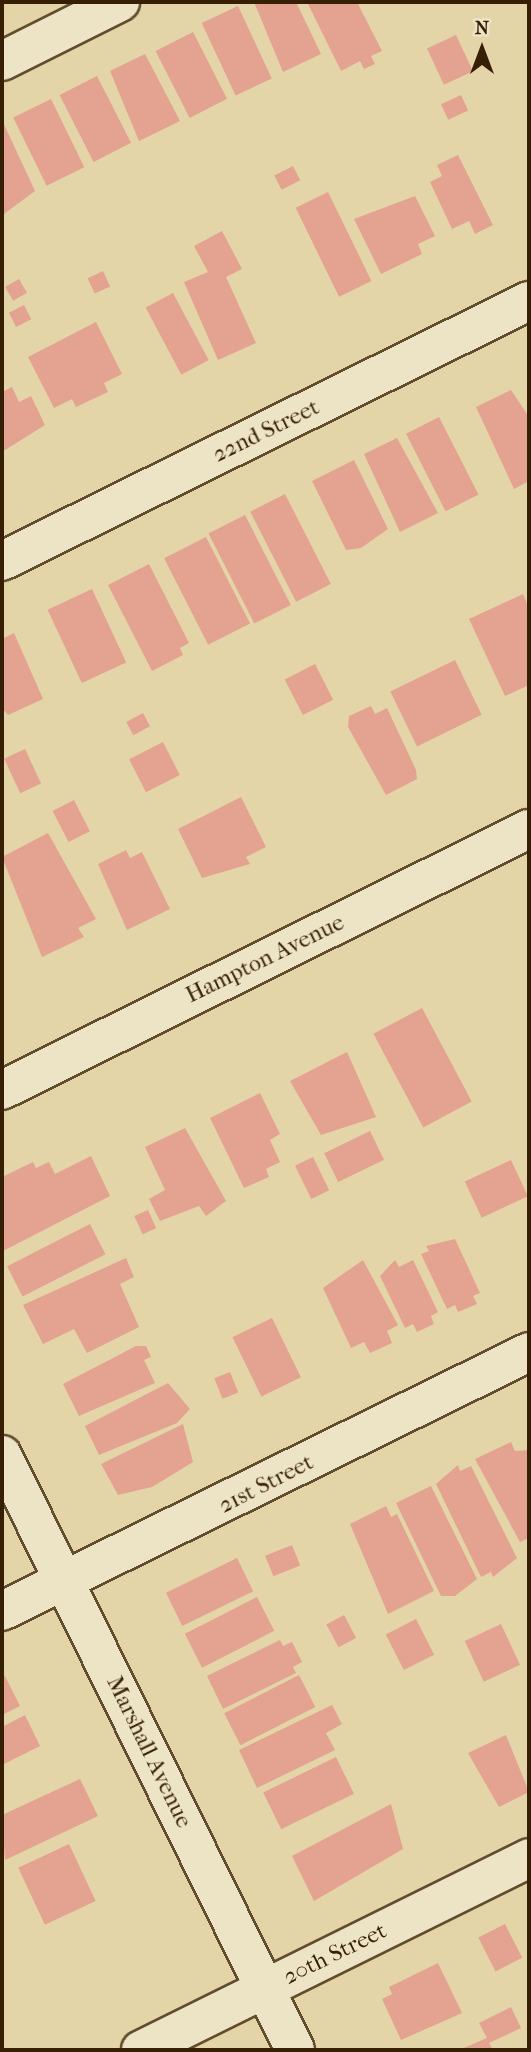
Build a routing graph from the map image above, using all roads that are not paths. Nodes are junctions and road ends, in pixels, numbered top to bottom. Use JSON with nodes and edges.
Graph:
{"nodes":[{"id":1,"x":120,"y":2,"type":"edge"},
{"id":2,"x":2,"y":61,"type":"edge"},
{"id":3,"x":529,"y":301,"type":"edge"},
{"id":4,"x":2,"y":561,"type":"edge"},
{"id":5,"x":529,"y":829,"type":"edge"},
{"id":6,"x":2,"y":1090,"type":"edge"},
{"id":7,"x":529,"y":1352,"type":"edge"},
{"id":8,"x":2,"y":1455,"type":"edge"},
{"id":9,"x":65,"y":1582,"type":"junction"},
{"id":10,"x":2,"y":1611,"type":"edge"},
{"id":11,"x":529,"y":1858,"type":"edge"},
{"id":12,"x":265,"y":1988,"type":"junction"},
{"id":13,"x":141,"y":2050,"type":"edge"},
{"id":14,"x":295,"y":2050,"type":"edge"}],
"edges":[{"from":1,"to":2,"type":"street"},
{"from":3,"to":4,"type":"street","name":"22nd Street"},
{"from":5,"to":6,"type":"street","name":"Hampton Avenue"},
{"from":7,"to":9,"type":"street","name":"21st Street"},
{"from":8,"to":9,"type":"street","name":"Marshall Avenue"},
{"from":9,"to":10,"type":"street","name":"21st Street"},
{"from":9,"to":12,"type":"street","name":"Marshall Avenue"},
{"from":11,"to":12,"type":"street","name":"20th Street"},
{"from":12,"to":13,"type":"street","name":"20th Street"},
{"from":12,"to":14,"type":"street","name":"Marshall Avenue"}]}
